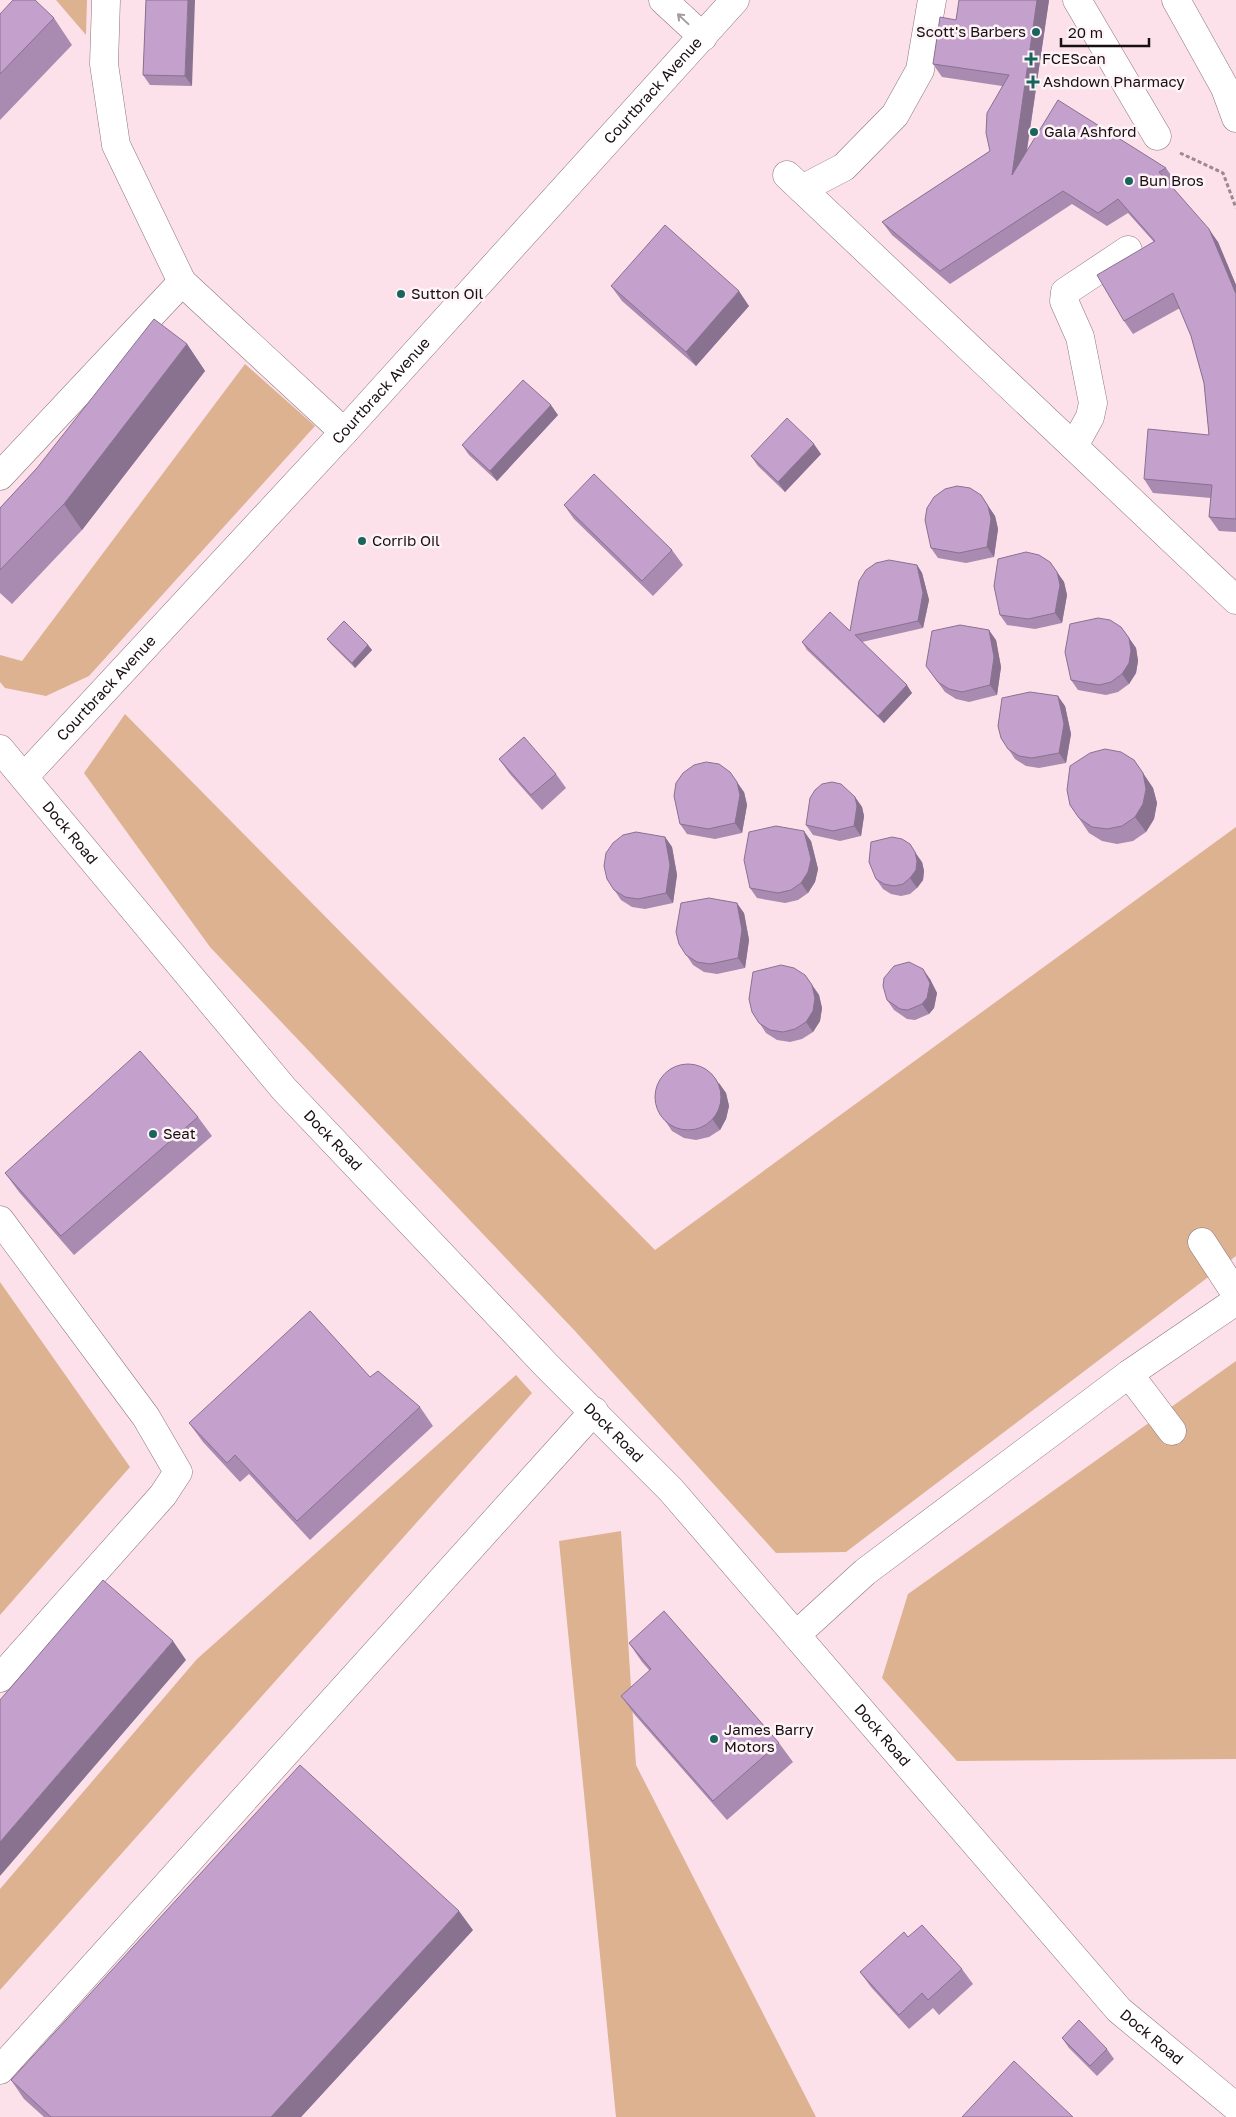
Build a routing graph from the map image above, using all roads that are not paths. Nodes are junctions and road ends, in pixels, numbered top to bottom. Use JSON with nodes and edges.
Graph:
{"nodes":[{"id":1,"x":106,"y":0,"type":"edge"},
{"id":2,"x":663,"y":0,"type":"edge"},
{"id":3,"x":932,"y":0,"type":"edge"},
{"id":4,"x":1077,"y":0,"type":"edge"},
{"id":5,"x":1176,"y":0,"type":"edge"},
{"id":6,"x":722,"y":5,"type":"edge"},
{"id":7,"x":703,"y":37,"type":"junction"},
{"id":8,"x":1231,"y":86,"type":"edge"},
{"id":9,"x":1236,"y":118,"type":"edge"},
{"id":10,"x":1157,"y":136,"type":"road end"},
{"id":11,"x":1128,"y":250,"type":"dead end"},
{"id":12,"x":182,"y":282,"type":"junction"},
{"id":13,"x":344,"y":432,"type":"junction"},
{"id":14,"x":1074,"y":446,"type":"junction"},
{"id":15,"x":0,"y":476,"type":"edge"},
{"id":16,"x":1236,"y":600,"type":"edge"},
{"id":17,"x":0,"y":749,"type":"edge"},
{"id":18,"x":24,"y":777,"type":"junction"},
{"id":19,"x":0,"y":1220,"type":"edge"},
{"id":20,"x":1202,"y":1242,"type":"dead end"},
{"id":21,"x":1236,"y":1294,"type":"edge"},
{"id":22,"x":1236,"y":1301,"type":"edge"},
{"id":23,"x":1129,"y":1374,"type":"junction"},
{"id":24,"x":594,"y":1411,"type":"junction"},
{"id":25,"x":1172,"y":1431,"type":"dead end"},
{"id":26,"x":796,"y":1635,"type":"junction"},
{"id":27,"x":0,"y":1678,"type":"edge"},
{"id":28,"x":0,"y":2070,"type":"edge"},
{"id":29,"x":1236,"y":2107,"type":"edge"}],
"edges":[{"from":1,"to":12,"type":"street"},
{"from":7,"to":2,"type":"street","one_way":true},
{"from":3,"to":14,"type":"street"},
{"from":4,"to":10,"type":"street"},
{"from":5,"to":8,"type":"street"},
{"from":6,"to":7,"type":"street","name":"Courtbrack Avenue"},
{"from":7,"to":13,"type":"street","name":"Courtbrack Avenue"},
{"from":8,"to":9,"type":"street"},
{"from":11,"to":14,"type":"street"},
{"from":12,"to":13,"type":"street"},
{"from":12,"to":15,"type":"street"},
{"from":13,"to":18,"type":"street","name":"Courtbrack Avenue"},
{"from":14,"to":16,"type":"street"},
{"from":17,"to":18,"type":"street","name":"Dock Road"},
{"from":18,"to":24,"type":"street","name":"Dock Road"},
{"from":19,"to":27,"type":"street"},
{"from":20,"to":21,"type":"street"},
{"from":22,"to":23,"type":"street"},
{"from":23,"to":25,"type":"street"},
{"from":23,"to":26,"type":"street"},
{"from":24,"to":26,"type":"street","name":"Dock Road"},
{"from":24,"to":28,"type":"street"},
{"from":26,"to":29,"type":"street","name":"Dock Road"}]}
